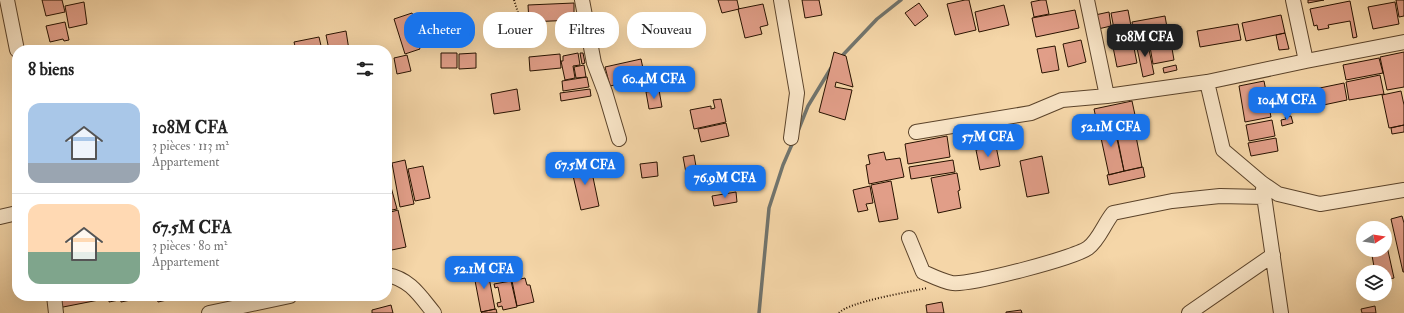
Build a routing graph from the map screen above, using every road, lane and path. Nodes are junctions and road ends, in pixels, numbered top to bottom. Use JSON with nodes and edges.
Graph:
{"nodes":[{"id":1,"x":8,"y":0,"type":"edge"},
{"id":2,"x":514,"y":0,"type":"edge"},
{"id":3,"x":582,"y":0,"type":"edge"},
{"id":4,"x":781,"y":0,"type":"edge"},
{"id":5,"x":1087,"y":0,"type":"edge"},
{"id":6,"x":1293,"y":0,"type":"edge"},
{"id":7,"x":518,"y":12,"type":"edge"},
{"id":8,"x":1404,"y":42,"type":"edge"},
{"id":9,"x":16,"y":45,"type":"edge"},
{"id":10,"x":1306,"y":62,"type":"junction"},
{"id":11,"x":1207,"y":82,"type":"junction"},
{"id":12,"x":1107,"y":96,"type":"junction"},
{"id":13,"x":916,"y":132,"type":"dead end"},
{"id":14,"x":791,"y":138,"type":"dead end"},
{"id":15,"x":619,"y":140,"type":"dead end"},
{"id":16,"x":1262,"y":183,"type":"junction"},
{"id":17,"x":1404,"y":190,"type":"edge"},
{"id":18,"x":1264,"y":197,"type":"junction"},
{"id":19,"x":12,"y":215,"type":"edge"},
{"id":20,"x":0,"y":217,"type":"edge"},
{"id":21,"x":909,"y":238,"type":"dead end"},
{"id":22,"x":1273,"y":255,"type":"junction"},
{"id":23,"x":392,"y":276,"type":"edge"},
{"id":24,"x":932,"y":288,"type":"dead end"},
{"id":25,"x":55,"y":301,"type":"edge"},
{"id":26,"x":266,"y":301,"type":"edge"},
{"id":27,"x":56,"y":313,"type":"edge"},
{"id":28,"x":209,"y":313,"type":"edge"},
{"id":29,"x":434,"y":313,"type":"edge"},
{"id":30,"x":838,"y":313,"type":"edge"},
{"id":31,"x":1189,"y":313,"type":"edge"},
{"id":32,"x":1281,"y":313,"type":"edge"}],
"edges":[{"from":1,"to":9,"type":"street"},
{"from":2,"to":7,"type":"path"},
{"from":3,"to":15,"type":"street"},
{"from":4,"to":14,"type":"street"},
{"from":5,"to":12,"type":"street"},
{"from":6,"to":10,"type":"street"},
{"from":8,"to":10,"type":"street"},
{"from":10,"to":11,"type":"street"},
{"from":11,"to":12,"type":"street"},
{"from":11,"to":16,"type":"street"},
{"from":12,"to":13,"type":"street"},
{"from":16,"to":17,"type":"street"},
{"from":16,"to":18,"type":"street"},
{"from":18,"to":21,"type":"street"},
{"from":18,"to":22,"type":"street"},
{"from":19,"to":20,"type":"street"},
{"from":22,"to":31,"type":"street"},
{"from":22,"to":32,"type":"street"},
{"from":23,"to":29,"type":"street"},
{"from":24,"to":30,"type":"path"},
{"from":25,"to":27,"type":"street"},
{"from":26,"to":28,"type":"street"}]}
